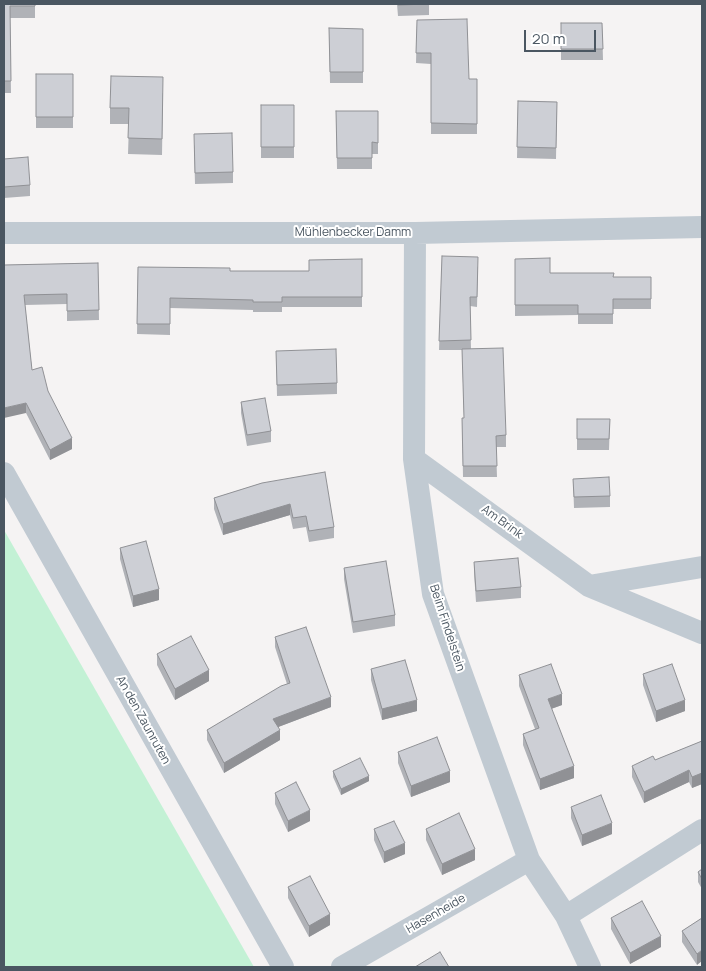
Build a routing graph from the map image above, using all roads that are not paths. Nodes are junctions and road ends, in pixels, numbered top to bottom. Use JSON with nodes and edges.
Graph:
{"nodes":[{"id":1,"x":702,"y":228,"type":"edge"},
{"id":2,"x":4,"y":232,"type":"edge"},
{"id":3,"x":415,"y":233,"type":"junction"},
{"id":4,"x":414,"y":459,"type":"junction"},
{"id":5,"x":4,"y":473,"type":"edge"},
{"id":6,"x":702,"y":567,"type":"edge"},
{"id":7,"x":589,"y":586,"type":"junction"},
{"id":8,"x":702,"y":633,"type":"edge"},
{"id":9,"x":702,"y":830,"type":"edge"},
{"id":10,"x":529,"y":860,"type":"junction"},
{"id":11,"x":566,"y":916,"type":"junction"},
{"id":12,"x":283,"y":967,"type":"edge"},
{"id":13,"x":342,"y":967,"type":"edge"},
{"id":14,"x":590,"y":967,"type":"edge"}],
"edges":[{"from":1,"to":3,"type":"street","name":"Mühlenbecker Damm"},
{"from":2,"to":3,"type":"street","name":"Mühlenbecker Damm"},
{"from":3,"to":4,"type":"street","name":"Beim Findelstein"},
{"from":4,"to":7,"type":"street","name":"Am Brink"},
{"from":4,"to":10,"type":"street","name":"Beim Findelstein"},
{"from":5,"to":12,"type":"street","name":"An den Zaunruten"},
{"from":6,"to":7,"type":"street"},
{"from":7,"to":8,"type":"street","name":"Am Brink"},
{"from":9,"to":11,"type":"street"},
{"from":10,"to":11,"type":"street","name":"Beim Findelstein"},
{"from":10,"to":13,"type":"street","name":"Hasenheide"},
{"from":11,"to":14,"type":"street","name":"Beim Findelstein"}]}
